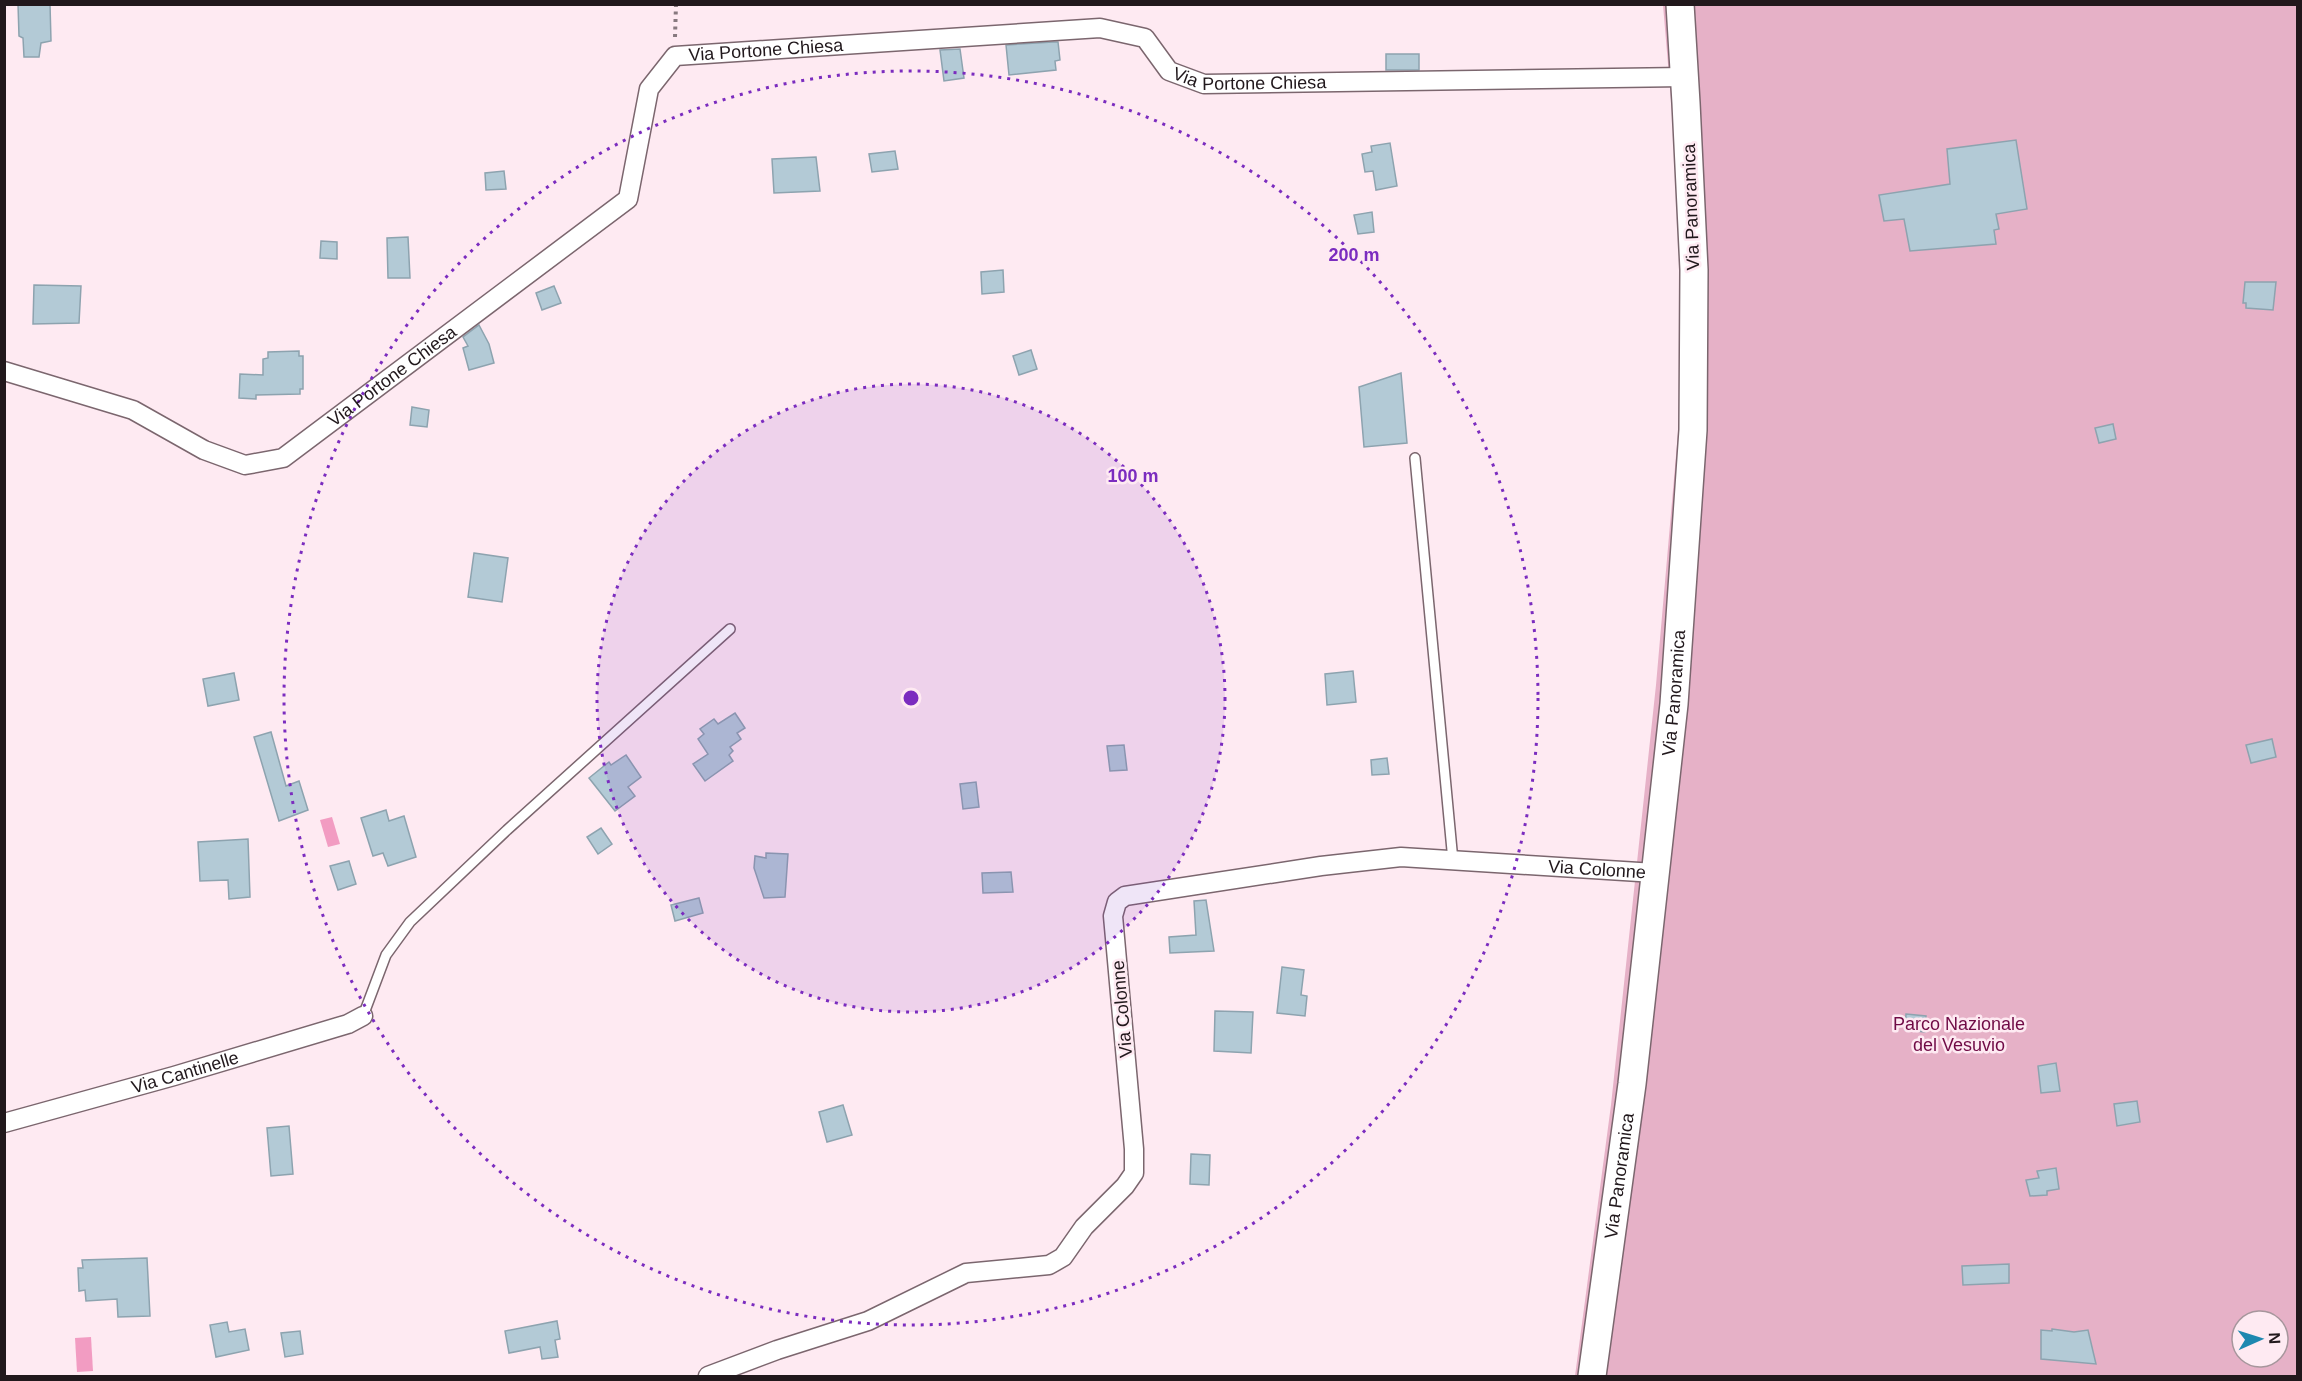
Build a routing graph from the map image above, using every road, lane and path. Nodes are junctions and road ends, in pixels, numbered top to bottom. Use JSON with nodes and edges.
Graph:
{"nodes":[{"id":1,"x":676,"y":4,"type":"edge"},
{"id":2,"x":1680,"y":4,"type":"edge"},
{"id":3,"x":675,"y":56,"type":"junction"},
{"id":4,"x":1684,"y":77,"type":"junction"},
{"id":5,"x":4,"y":371,"type":"edge"},
{"id":6,"x":1415,"y":458,"type":"dead end"},
{"id":7,"x":730,"y":629,"type":"dead end"},
{"id":8,"x":1453,"y":861,"type":"junction"},
{"id":9,"x":1655,"y":873,"type":"junction"},
{"id":10,"x":363,"y":1016,"type":"joint"},
{"id":11,"x":4,"y":1123,"type":"edge"},
{"id":12,"x":708,"y":1377,"type":"edge"},
{"id":13,"x":1592,"y":1377,"type":"edge"}],
"edges":[{"from":1,"to":3,"type":"path"},
{"from":2,"to":4,"type":"street","name":"Via Panoramica"},
{"from":3,"to":4,"type":"street","name":"Via Portone Chiesa"},
{"from":3,"to":5,"type":"street","name":"Via Portone Chiesa"},
{"from":4,"to":9,"type":"street","name":"Via Panoramica"},
{"from":6,"to":8,"type":"lane"},
{"from":7,"to":10,"type":"lane"},
{"from":8,"to":9,"type":"street","name":"Via Colonne"},
{"from":8,"to":12,"type":"street","name":"Via Colonne"},
{"from":9,"to":13,"type":"street","name":"Via Panoramica"},
{"from":10,"to":11,"type":"street","name":"Via Cantinelle"}]}
